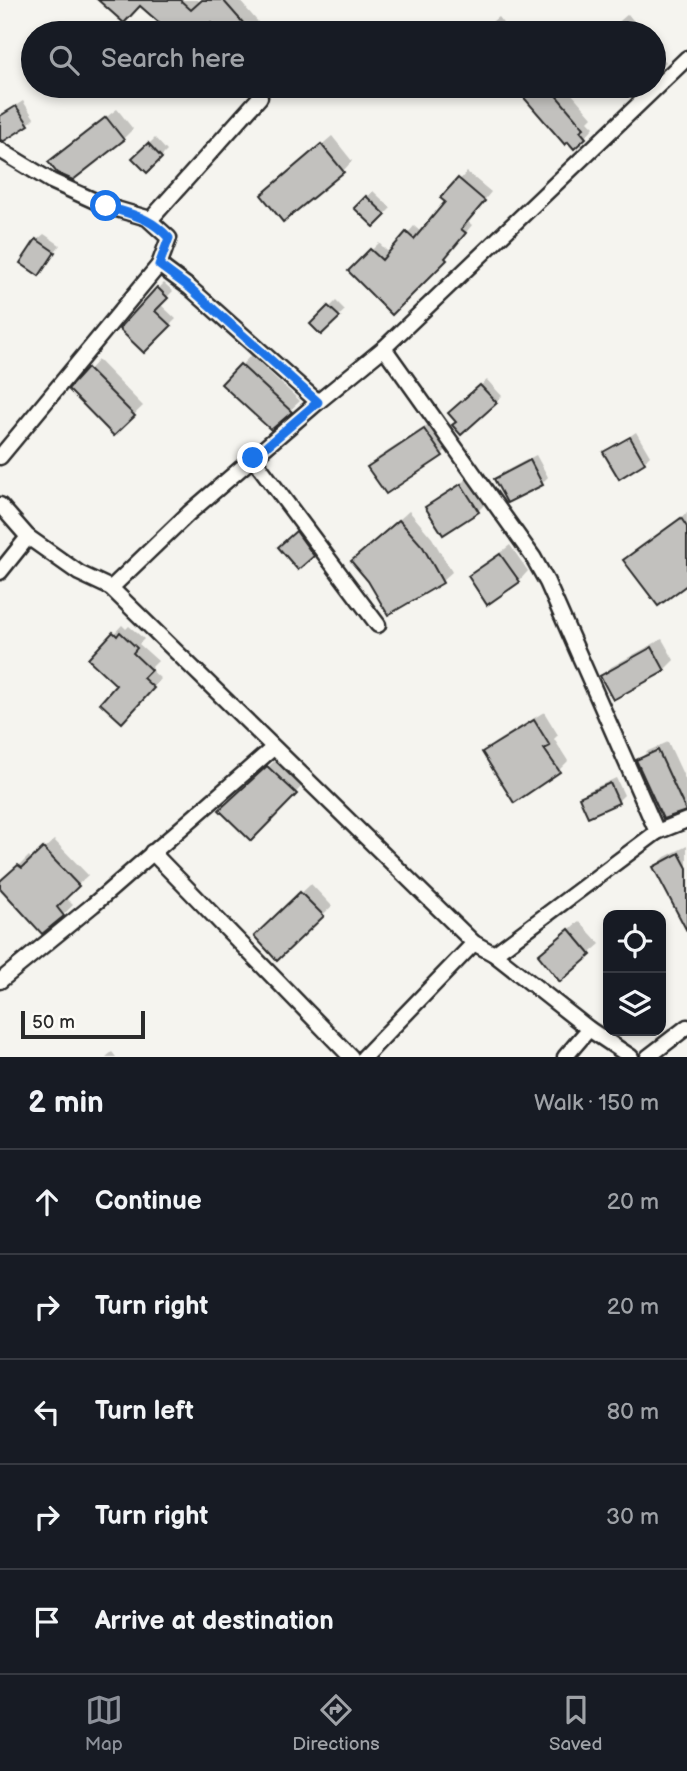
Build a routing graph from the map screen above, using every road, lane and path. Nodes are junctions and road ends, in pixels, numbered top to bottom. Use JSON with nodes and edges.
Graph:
{"nodes":[{"id":1,"x":687,"y":58,"type":"edge"},
{"id":2,"x":666,"y":78,"type":"edge"},
{"id":3,"x":259,"y":98,"type":"edge"},
{"id":4,"x":645,"y":98,"type":"edge"},
{"id":5,"x":0,"y":150,"type":"edge"},
{"id":6,"x":150,"y":220,"type":"junction"},
{"id":7,"x":159,"y":265,"type":"junction"},
{"id":8,"x":384,"y":348,"type":"junction"},
{"id":9,"x":318,"y":402,"type":"junction"},
{"id":10,"x":0,"y":457,"type":"edge"},
{"id":11,"x":253,"y":458,"type":"junction"},
{"id":12,"x":0,"y":505,"type":"edge"},
{"id":13,"x":29,"y":537,"type":"junction"},
{"id":14,"x":0,"y":572,"type":"edge"},
{"id":15,"x":111,"y":588,"type":"junction"},
{"id":16,"x":378,"y":625,"type":"dead end"},
{"id":17,"x":273,"y":748,"type":"junction"},
{"id":18,"x":687,"y":820,"type":"edge"},
{"id":19,"x":657,"y":832,"type":"junction"},
{"id":20,"x":152,"y":852,"type":"junction"},
{"id":21,"x":474,"y":943,"type":"junction"},
{"id":22,"x":494,"y":954,"type":"junction"},
{"id":23,"x":3,"y":972,"type":"edge"},
{"id":24,"x":687,"y":1027,"type":"edge"},
{"id":25,"x":589,"y":1029,"type":"junction"},
{"id":26,"x":351,"y":1057,"type":"edge"},
{"id":27,"x":364,"y":1057,"type":"edge"},
{"id":28,"x":565,"y":1057,"type":"edge"},
{"id":29,"x":631,"y":1057,"type":"edge"},
{"id":30,"x":648,"y":1057,"type":"edge"}],
"edges":[{"from":1,"to":2,"type":"street"},
{"from":3,"to":6,"type":"street"},
{"from":4,"to":8,"type":"street"},
{"from":5,"to":6,"type":"street"},
{"from":6,"to":7,"type":"street"},
{"from":7,"to":9,"type":"street"},
{"from":7,"to":10,"type":"street"},
{"from":8,"to":9,"type":"street"},
{"from":8,"to":19,"type":"street"},
{"from":9,"to":11,"type":"street"},
{"from":11,"to":15,"type":"street"},
{"from":11,"to":16,"type":"street"},
{"from":12,"to":13,"type":"street"},
{"from":13,"to":14,"type":"street"},
{"from":13,"to":15,"type":"street"},
{"from":15,"to":17,"type":"street"},
{"from":17,"to":20,"type":"street"},
{"from":17,"to":21,"type":"street"},
{"from":18,"to":19,"type":"street"},
{"from":19,"to":22,"type":"street"},
{"from":20,"to":23,"type":"street"},
{"from":20,"to":26,"type":"street"},
{"from":21,"to":22,"type":"street"},
{"from":21,"to":27,"type":"street"},
{"from":22,"to":25,"type":"street"},
{"from":24,"to":30,"type":"street"},
{"from":25,"to":28,"type":"street"},
{"from":25,"to":29,"type":"street"}]}
